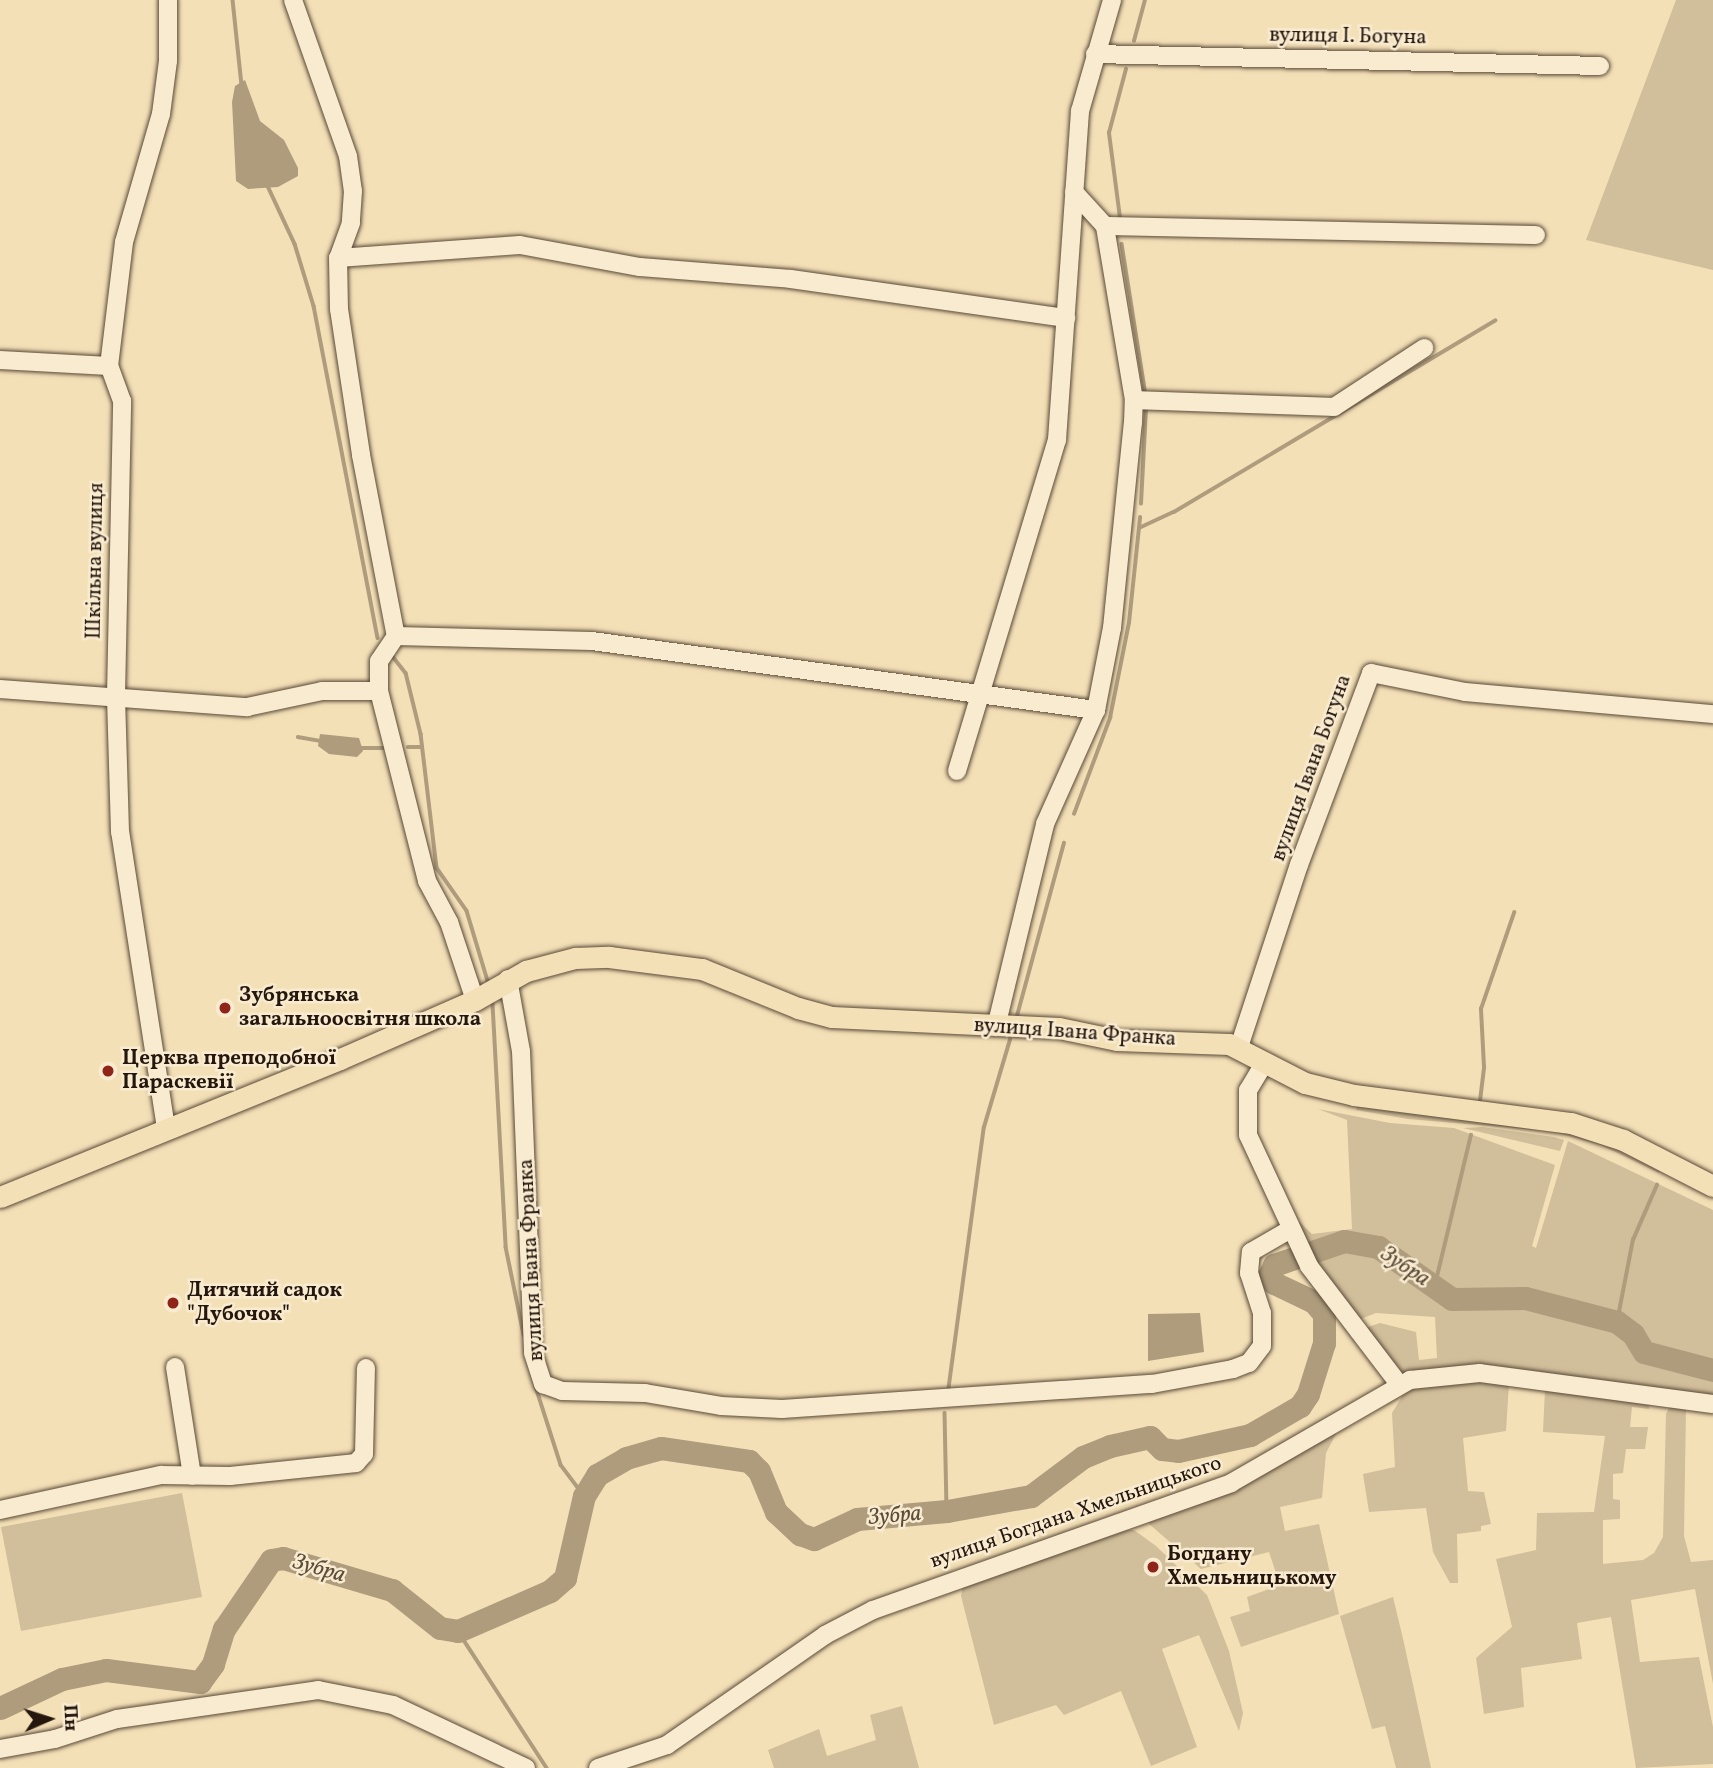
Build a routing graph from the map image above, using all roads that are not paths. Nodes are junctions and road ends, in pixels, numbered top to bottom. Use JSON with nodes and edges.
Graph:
{"nodes":[{"id":1,"x":168,"y":0,"type":"edge"},
{"id":2,"x":293,"y":0,"type":"edge"},
{"id":3,"x":1112,"y":0,"type":"edge"},
{"id":4,"x":1095,"y":54,"type":"junction"},
{"id":5,"x":1600,"y":66,"type":"dead end"},
{"id":6,"x":1074,"y":192,"type":"junction"},
{"id":7,"x":1105,"y":226,"type":"junction"},
{"id":8,"x":1536,"y":235,"type":"dead end"},
{"id":9,"x":338,"y":258,"type":"junction"},
{"id":10,"x":1066,"y":318,"type":"junction"},
{"id":11,"x":1423,"y":348,"type":"dead end"},
{"id":12,"x":0,"y":360,"type":"edge"},
{"id":13,"x":109,"y":366,"type":"junction"},
{"id":14,"x":1134,"y":400,"type":"junction"},
{"id":15,"x":396,"y":636,"type":"junction"},
{"id":16,"x":0,"y":689,"type":"edge"},
{"id":17,"x":379,"y":691,"type":"junction"},
{"id":18,"x":978,"y":691,"type":"junction"},
{"id":19,"x":116,"y":695,"type":"junction"},
{"id":20,"x":1096,"y":710,"type":"junction"},
{"id":21,"x":1713,"y":714,"type":"edge"},
{"id":22,"x":957,"y":771,"type":"dead end"},
{"id":23,"x":508,"y":979,"type":"junction"},
{"id":24,"x":475,"y":1000,"type":"junction"},
{"id":25,"x":996,"y":1027,"type":"junction"},
{"id":26,"x":1239,"y":1047,"type":"junction"},
{"id":27,"x":1265,"y":1062,"type":"junction"},
{"id":28,"x":166,"y":1128,"type":"junction"},
{"id":29,"x":1713,"y":1186,"type":"edge"},
{"id":30,"x":0,"y":1197,"type":"edge"},
{"id":31,"x":1292,"y":1237,"type":"junction"},
{"id":32,"x":175,"y":1367,"type":"dead end"},
{"id":33,"x":366,"y":1368,"type":"dead end"},
{"id":34,"x":1399,"y":1384,"type":"junction"},
{"id":35,"x":1713,"y":1404,"type":"edge"},
{"id":36,"x":192,"y":1476,"type":"junction"},
{"id":37,"x":0,"y":1510,"type":"edge"},
{"id":38,"x":0,"y":1749,"type":"edge"},
{"id":39,"x":526,"y":1768,"type":"edge"},
{"id":40,"x":598,"y":1768,"type":"edge"}],
"edges":[{"from":1,"to":13,"type":"street","name":"Шкільна вулиця"},
{"from":2,"to":9,"type":"street"},
{"from":3,"to":4,"type":"street"},
{"from":4,"to":5,"type":"street","name":"вулиця І. Богуна"},
{"from":4,"to":6,"type":"street"},
{"from":6,"to":7,"type":"street"},
{"from":6,"to":10,"type":"street"},
{"from":7,"to":8,"type":"street"},
{"from":7,"to":14,"type":"street"},
{"from":9,"to":10,"type":"street"},
{"from":9,"to":15,"type":"street"},
{"from":10,"to":18,"type":"street"},
{"from":11,"to":14,"type":"street"},
{"from":12,"to":13,"type":"street"},
{"from":13,"to":19,"type":"street","name":"Шкільна вулиця"},
{"from":14,"to":20,"type":"street"},
{"from":15,"to":17,"type":"street"},
{"from":15,"to":18,"type":"street"},
{"from":16,"to":19,"type":"street"},
{"from":17,"to":19,"type":"street"},
{"from":17,"to":24,"type":"street"},
{"from":18,"to":20,"type":"street"},
{"from":18,"to":22,"type":"street"},
{"from":19,"to":28,"type":"street","name":"Шкільна вулиця"},
{"from":20,"to":25,"type":"street"},
{"from":21,"to":26,"type":"street","name":"вулиця Івана Богуна"},
{"from":23,"to":24,"type":"main road","name":"вулиця Івана Франка"},
{"from":23,"to":25,"type":"main road","name":"вулиця Івана Франка"},
{"from":23,"to":31,"type":"street","name":"вулиця Івана Франка"},
{"from":24,"to":28,"type":"main road","name":"вулиця Івана Франка"},
{"from":25,"to":26,"type":"main road","name":"вулиця Івана Франка"},
{"from":26,"to":27,"type":"main road","name":"вулиця Івана Франка"},
{"from":27,"to":29,"type":"main road","name":"вулиця Івана Франка"},
{"from":27,"to":31,"type":"street"},
{"from":28,"to":30,"type":"main road","name":"вулиця Івана Франка"},
{"from":31,"to":34,"type":"street"},
{"from":32,"to":36,"type":"street"},
{"from":33,"to":36,"type":"street"},
{"from":34,"to":35,"type":"street","name":"вулиця Богдана Хмельницького"},
{"from":34,"to":40,"type":"street","name":"вулиця Богдана Хмельницького"},
{"from":36,"to":37,"type":"street"},
{"from":38,"to":39,"type":"street"}]}
